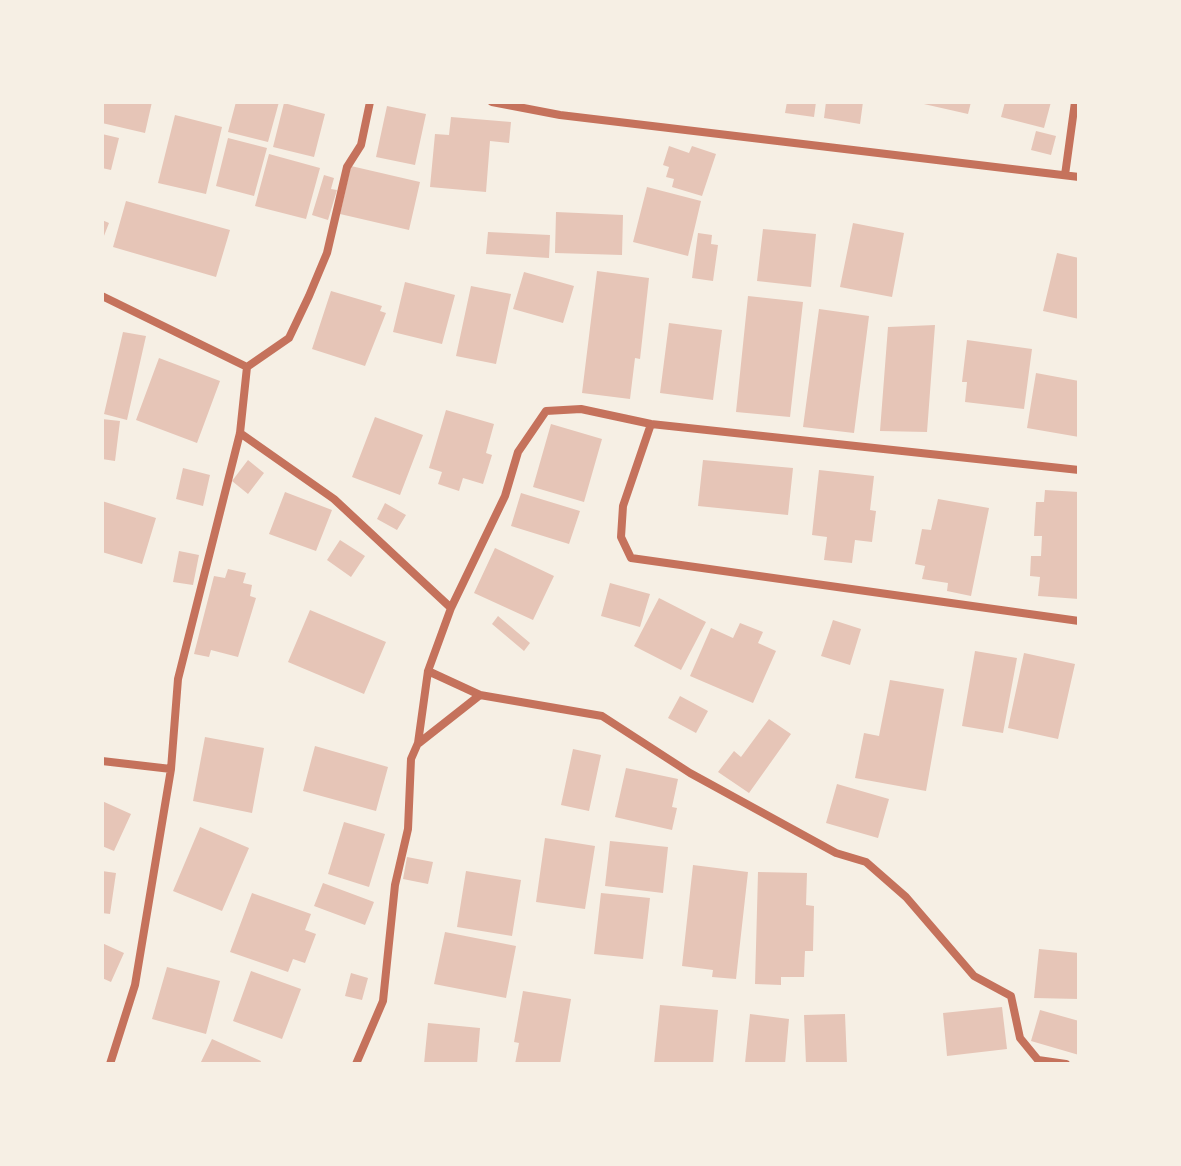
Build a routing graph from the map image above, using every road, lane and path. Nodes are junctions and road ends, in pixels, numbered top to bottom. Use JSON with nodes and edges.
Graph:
{"nodes":[{"id":1,"x":370,"y":102,"type":"edge"},
{"id":2,"x":492,"y":102,"type":"edge"},
{"id":3,"x":1075,"y":102,"type":"edge"},
{"id":4,"x":1065,"y":175,"type":"junction"},
{"id":5,"x":1079,"y":177,"type":"edge"},
{"id":6,"x":102,"y":296,"type":"edge"},
{"id":7,"x":247,"y":367,"type":"junction"},
{"id":8,"x":651,"y":424,"type":"junction"},
{"id":9,"x":240,"y":433,"type":"junction"},
{"id":10,"x":1079,"y":470,"type":"edge"},
{"id":11,"x":451,"y":608,"type":"junction"},
{"id":12,"x":1079,"y":621,"type":"edge"},
{"id":13,"x":428,"y":671,"type":"junction"},
{"id":14,"x":480,"y":695,"type":"junction"},
{"id":15,"x":418,"y":743,"type":"junction"},
{"id":16,"x":102,"y":761,"type":"edge"},
{"id":17,"x":171,"y":769,"type":"junction"},
{"id":18,"x":110,"y":1064,"type":"edge"},
{"id":19,"x":356,"y":1064,"type":"edge"},
{"id":20,"x":1064,"y":1064,"type":"edge"}],
"edges":[{"from":1,"to":7,"type":"street"},
{"from":2,"to":4,"type":"street"},
{"from":3,"to":4,"type":"street"},
{"from":4,"to":5,"type":"street"},
{"from":6,"to":7,"type":"street"},
{"from":7,"to":9,"type":"street"},
{"from":8,"to":10,"type":"street"},
{"from":8,"to":11,"type":"street"},
{"from":8,"to":12,"type":"street"},
{"from":9,"to":11,"type":"street"},
{"from":9,"to":17,"type":"street"},
{"from":11,"to":13,"type":"street"},
{"from":13,"to":14,"type":"street"},
{"from":13,"to":15,"type":"street"},
{"from":14,"to":15,"type":"street"},
{"from":14,"to":20,"type":"street"},
{"from":15,"to":19,"type":"street"},
{"from":16,"to":17,"type":"street"},
{"from":17,"to":18,"type":"street"}]}
